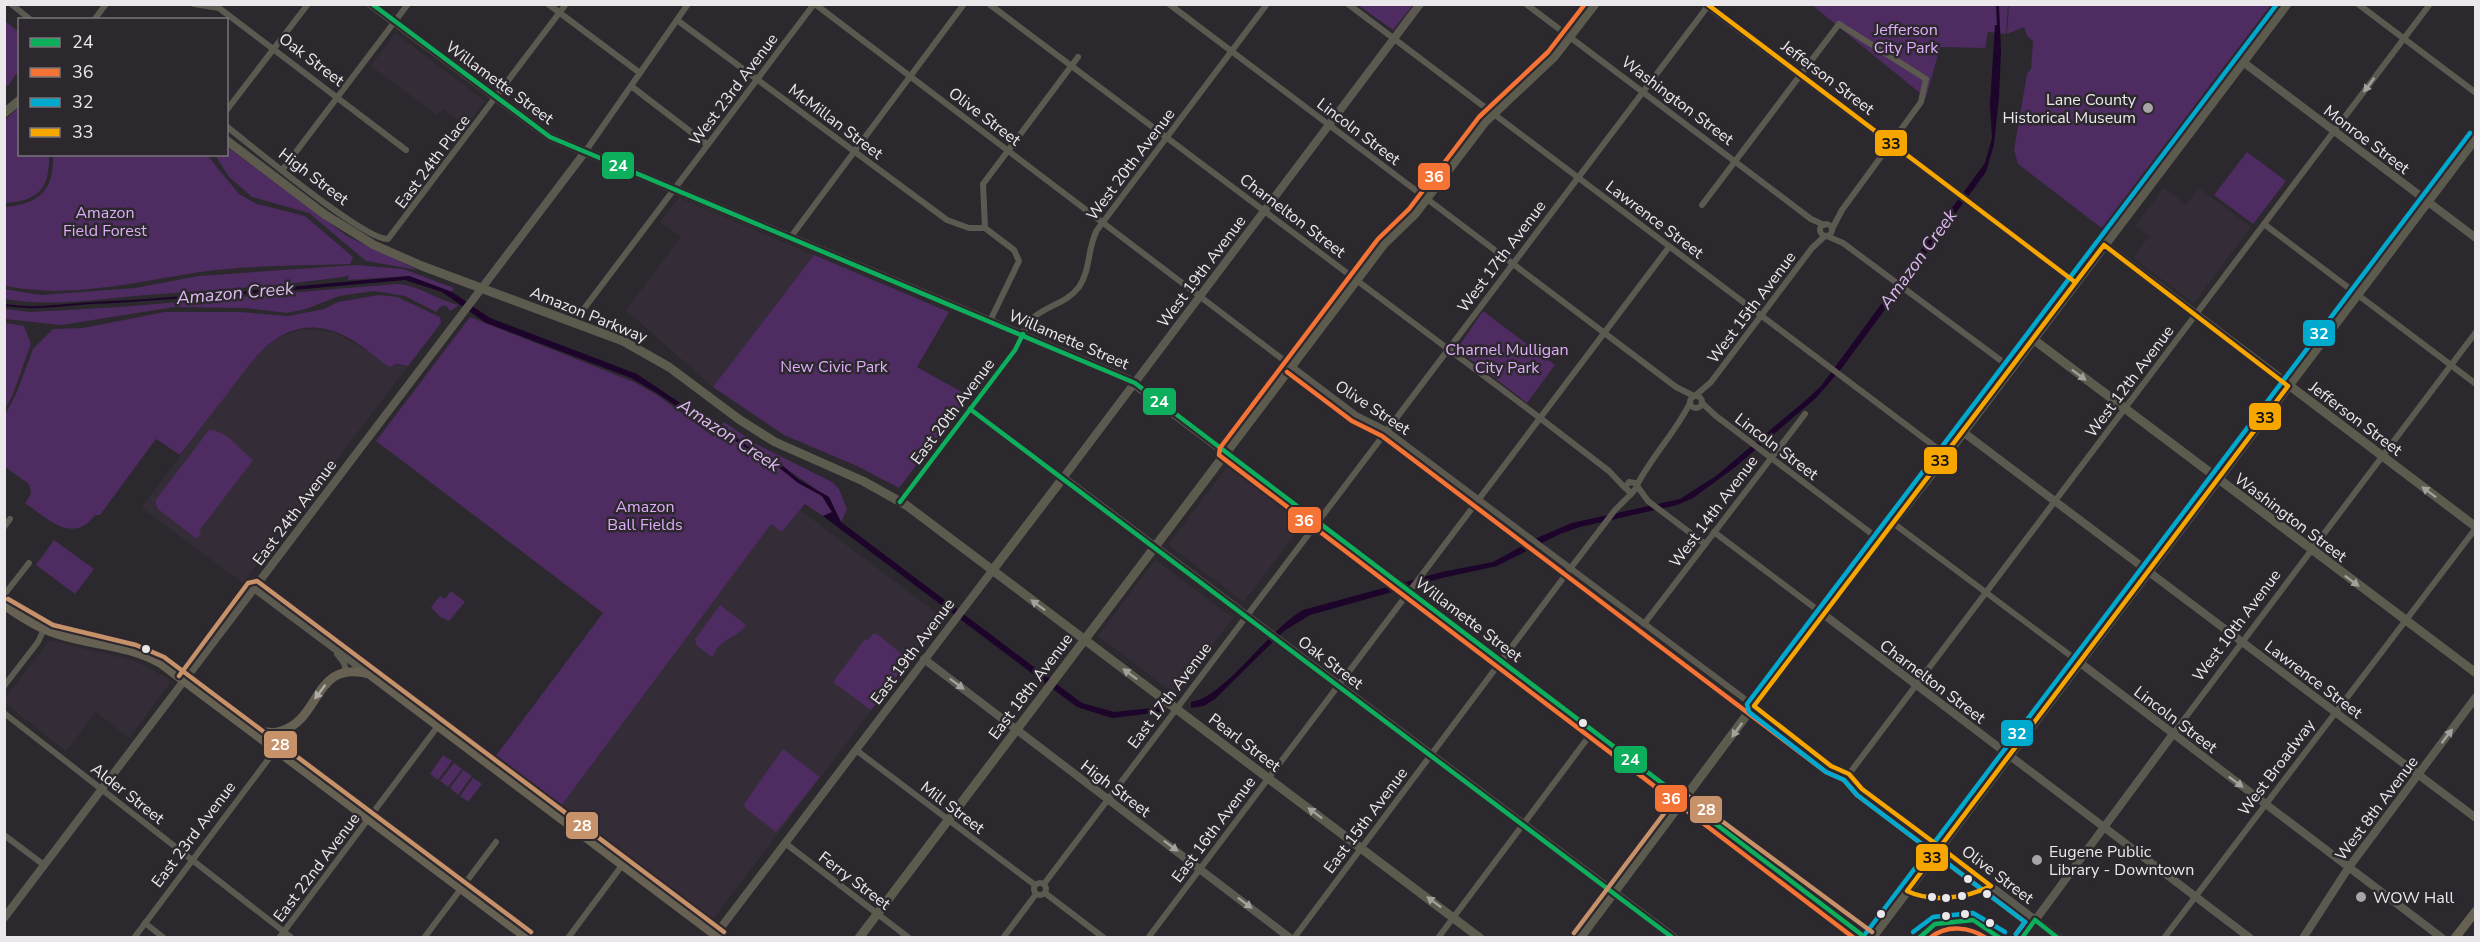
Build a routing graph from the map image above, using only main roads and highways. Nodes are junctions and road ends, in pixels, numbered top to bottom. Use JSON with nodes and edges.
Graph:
{"nodes":[{"id":1,"x":371,"y":4,"type":"edge"},
{"id":2,"x":1595,"y":4,"type":"edge"},
{"id":3,"x":2287,"y":4,"type":"edge"},
{"id":4,"x":18,"y":102,"type":"edge"},
{"id":5,"x":4,"y":113,"type":"edge"},
{"id":6,"x":2475,"y":138,"type":"edge"},
{"id":7,"x":228,"y":141,"type":"edge"},
{"id":8,"x":2104,"y":245,"type":"junction"},
{"id":9,"x":2033,"y":339,"type":"junction"},
{"id":10,"x":2288,"y":386,"type":"junction"},
{"id":11,"x":1226,"y":453,"type":"junction"},
{"id":12,"x":1063,"y":478,"type":"joint"},
{"id":13,"x":2217,"y":479,"type":"junction"},
{"id":14,"x":2475,"y":528,"type":"edge"},
{"id":15,"x":1154,"y":548,"type":"junction"},
{"id":16,"x":992,"y":571,"type":"junction"},
{"id":17,"x":4,"y":605,"type":"edge"},
{"id":18,"x":1084,"y":640,"type":"junction"},
{"id":19,"x":2475,"y":673,"type":"edge"},
{"id":20,"x":300,"y":718,"type":"junction"},
{"id":21,"x":248,"y":728,"type":"junction"},
{"id":22,"x":276,"y":749,"type":"junction"},
{"id":23,"x":1614,"y":893,"type":"junction"},
{"id":24,"x":2475,"y":911,"type":"edge"},
{"id":25,"x":716,"y":936,"type":"edge"},
{"id":26,"x":527,"y":938,"type":"edge"},
{"id":27,"x":859,"y":938,"type":"edge"},
{"id":28,"x":1480,"y":938,"type":"edge"},
{"id":29,"x":1580,"y":938,"type":"edge"},
{"id":30,"x":1674,"y":938,"type":"edge"},
{"id":31,"x":1872,"y":938,"type":"edge"},
{"id":32,"x":2455,"y":938,"type":"edge"}],
"edges":[{"from":1,"to":11,"type":"main road","name":"Willamette Street"},
{"from":2,"to":11,"type":"main road","name":"East 18th Avenue"},
{"from":3,"to":8,"type":"main road"},
{"from":4,"to":5,"type":"main road"},
{"from":6,"to":10,"type":"main road"},
{"from":7,"to":16,"type":"main road","name":"Amazon Parkway"},
{"from":8,"to":9,"type":"main road"},
{"from":8,"to":10,"type":"main road","name":"Jefferson Street"},
{"from":9,"to":13,"type":"main road","name":"Washington Street","one_way":true},
{"from":9,"to":23,"type":"main road","one_way":true},
{"from":10,"to":13,"type":"main road"},
{"from":14,"to":10,"type":"main road","name":"Jefferson Street","one_way":true},
{"from":11,"to":15,"type":"main road","name":"East 18th Avenue"},
{"from":12,"to":15,"type":"main road","name":"Oak Street"},
{"from":12,"to":16,"type":"main road","name":"East 19th Avenue"},
{"from":13,"to":19,"type":"main road","name":"Washington Street","one_way":true},
{"from":13,"to":31,"type":"main road"},
{"from":15,"to":18,"type":"main road","name":"East 18th Avenue"},
{"from":15,"to":23,"type":"main road","name":"Oak Street"},
{"from":18,"to":16,"type":"main road","name":"Pearl Street","one_way":true},
{"from":17,"to":21,"type":"main road"},
{"from":18,"to":27,"type":"main road","name":"East 18th Avenue"},
{"from":28,"to":18,"type":"main road","name":"Pearl Street","one_way":true},
{"from":20,"to":21,"type":"main road"},
{"from":20,"to":22,"type":"main road"},
{"from":25,"to":20,"type":"main road","one_way":true},
{"from":21,"to":22,"type":"main road"},
{"from":22,"to":26,"type":"main road"},
{"from":23,"to":29,"type":"main road"},
{"from":23,"to":30,"type":"main road","name":"Oak Street"},
{"from":24,"to":32,"type":"main road"}]}
